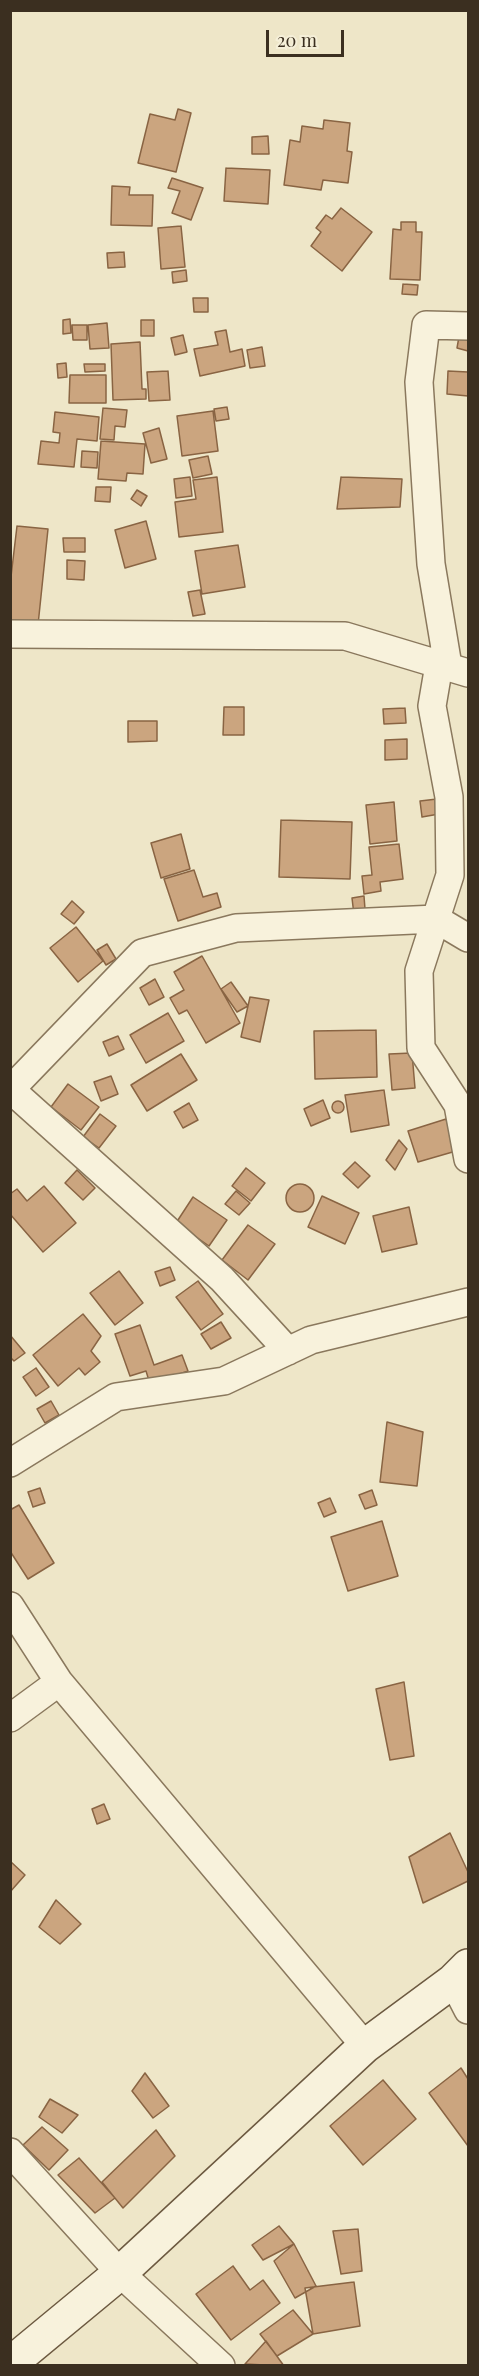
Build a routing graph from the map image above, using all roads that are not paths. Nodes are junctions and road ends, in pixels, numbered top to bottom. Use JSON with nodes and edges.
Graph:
{"nodes":[{"id":1,"x":468,"y":326,"type":"edge"},
{"id":2,"x":10,"y":634,"type":"edge"},
{"id":3,"x":439,"y":665,"type":"junction"},
{"id":4,"x":468,"y":673,"type":"edge"},
{"id":5,"x":436,"y":920,"type":"junction"},
{"id":6,"x":468,"y":938,"type":"edge"},
{"id":7,"x":11,"y":1089,"type":"edge"},
{"id":8,"x":468,"y":1159,"type":"edge"},
{"id":9,"x":468,"y":1302,"type":"edge"},
{"id":10,"x":288,"y":1350,"type":"junction"},
{"id":11,"x":10,"y":1462,"type":"edge"},
{"id":12,"x":10,"y":1606,"type":"edge"},
{"id":13,"x":59,"y":1682,"type":"junction"},
{"id":14,"x":10,"y":1718,"type":"edge"},
{"id":15,"x":461,"y":1974,"type":"edge"},
{"id":16,"x":468,"y":2010,"type":"edge"},
{"id":17,"x":364,"y":2046,"type":"junction"},
{"id":18,"x":10,"y":2152,"type":"edge"},
{"id":19,"x":120,"y":2273,"type":"junction"},
{"id":20,"x":10,"y":2364,"type":"edge"},
{"id":21,"x":220,"y":2366,"type":"edge"}],
"edges":[{"from":1,"to":3,"type":"street"},
{"from":2,"to":3,"type":"street"},
{"from":3,"to":4,"type":"street"},
{"from":3,"to":5,"type":"street"},
{"from":5,"to":6,"type":"street"},
{"from":5,"to":7,"type":"street"},
{"from":5,"to":8,"type":"street"},
{"from":7,"to":10,"type":"street"},
{"from":9,"to":10,"type":"street"},
{"from":10,"to":11,"type":"street"},
{"from":12,"to":13,"type":"street"},
{"from":13,"to":14,"type":"street"},
{"from":13,"to":17,"type":"street"},
{"from":15,"to":16,"type":"street"},
{"from":15,"to":17,"type":"street"},
{"from":17,"to":19,"type":"street"},
{"from":18,"to":19,"type":"street"},
{"from":19,"to":20,"type":"street"},
{"from":19,"to":21,"type":"street"}]}
